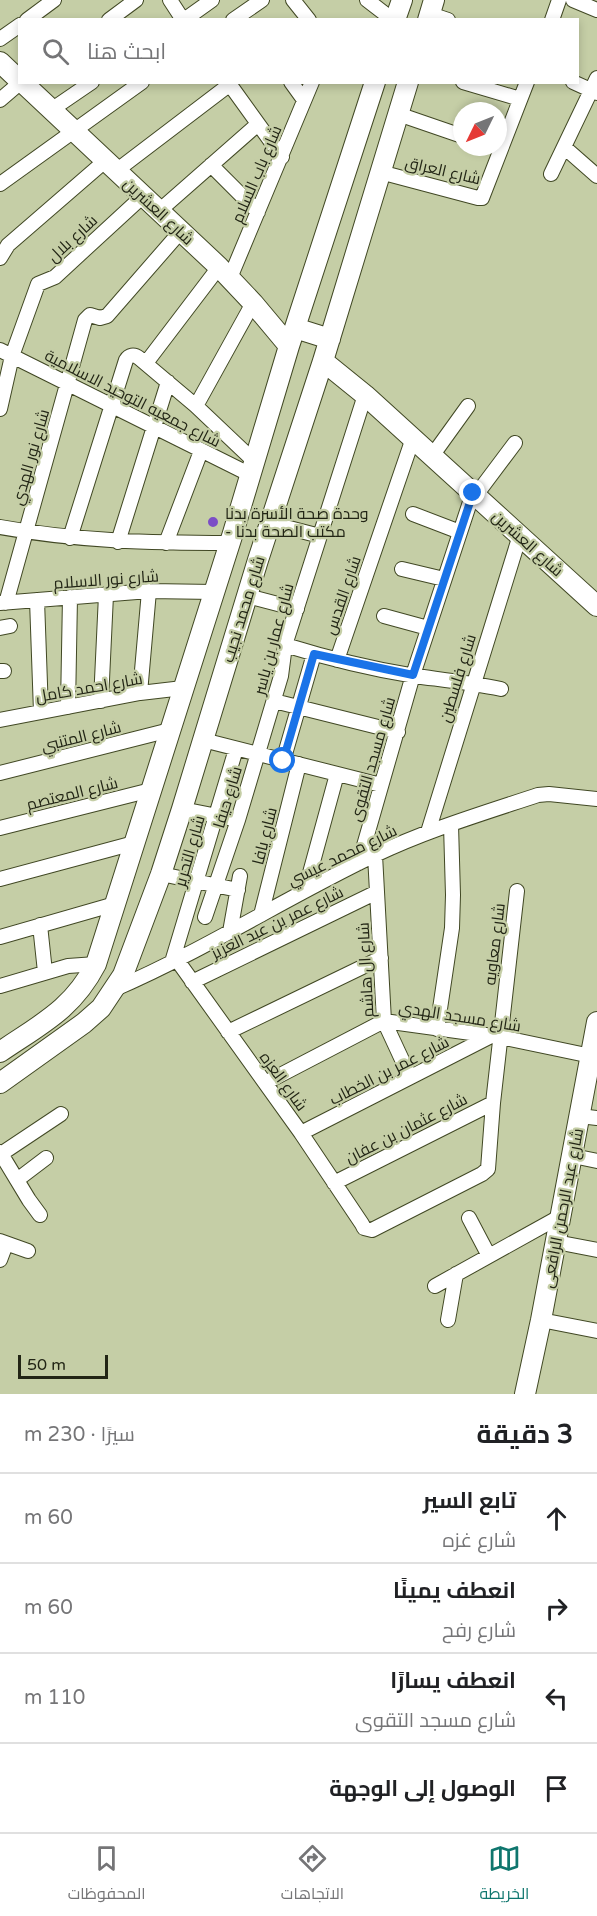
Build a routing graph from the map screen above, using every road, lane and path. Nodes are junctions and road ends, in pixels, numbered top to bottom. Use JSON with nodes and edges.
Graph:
{"nodes":[{"id":1,"x":54,"y":0,"type":"edge"},
{"id":2,"x":170,"y":0,"type":"edge"},
{"id":3,"x":212,"y":0,"type":"edge"},
{"id":4,"x":262,"y":0,"type":"edge"},
{"id":5,"x":293,"y":0,"type":"edge"},
{"id":6,"x":367,"y":0,"type":"edge"},
{"id":7,"x":402,"y":0,"type":"edge"},
{"id":8,"x":559,"y":0,"type":"edge"},
{"id":9,"x":573,"y":0,"type":"edge"},
{"id":10,"x":129,"y":2,"type":"edge"},
{"id":11,"x":597,"y":9,"type":"edge"},
{"id":12,"x":30,"y":18,"type":"edge"},
{"id":13,"x":111,"y":18,"type":"edge"},
{"id":14,"x":135,"y":18,"type":"edge"},
{"id":15,"x":182,"y":18,"type":"edge"},
{"id":16,"x":186,"y":18,"type":"edge"},
{"id":17,"x":239,"y":18,"type":"edge"},
{"id":18,"x":307,"y":18,"type":"edge"},
{"id":19,"x":391,"y":18,"type":"edge"},
{"id":20,"x":395,"y":18,"type":"edge"},
{"id":21,"x":553,"y":18,"type":"edge"},
{"id":22,"x":18,"y":26,"type":"edge"},
{"id":23,"x":0,"y":39,"type":"edge"},
{"id":24,"x":0,"y":62,"type":"edge"},
{"id":25,"x":18,"y":79,"type":"edge"},
{"id":26,"x":579,"y":83,"type":"edge"},
{"id":27,"x":19,"y":84,"type":"edge"},
{"id":28,"x":23,"y":84,"type":"edge"},
{"id":29,"x":89,"y":84,"type":"edge"},
{"id":30,"x":139,"y":84,"type":"edge"},
{"id":31,"x":229,"y":84,"type":"edge"},
{"id":32,"x":292,"y":84,"type":"edge"},
{"id":33,"x":311,"y":84,"type":"edge"},
{"id":34,"x":407,"y":84,"type":"edge"},
{"id":35,"x":471,"y":84,"type":"edge"},
{"id":36,"x":526,"y":84,"type":"edge"},
{"id":37,"x":371,"y":85,"type":"edge"},
{"id":38,"x":595,"y":87,"type":"edge"},
{"id":39,"x":520,"y":99,"type":"junction"},
{"id":40,"x":0,"y":100,"type":"edge"},
{"id":41,"x":304,"y":100,"type":"junction"},
{"id":42,"x":51,"y":110,"type":"junction"},
{"id":43,"x":398,"y":114,"type":"junction"},
{"id":44,"x":258,"y":124,"type":"junction"},
{"id":45,"x":507,"y":126,"type":"edge"},
{"id":46,"x":73,"y":131,"type":"junction"},
{"id":47,"x":453,"y":133,"type":"edge"},
{"id":48,"x":564,"y":147,"type":"junction"},
{"id":49,"x":494,"y":156,"type":"edge"},
{"id":50,"x":282,"y":157,"type":"junction"},
{"id":51,"x":211,"y":165,"type":"junction"},
{"id":52,"x":111,"y":166,"type":"junction"},
{"id":53,"x":380,"y":172,"type":"junction"},
{"id":54,"x":551,"y":174,"type":"dead end"},
{"id":55,"x":597,"y":176,"type":"edge"},
{"id":56,"x":0,"y":184,"type":"edge"},
{"id":57,"x":143,"y":196,"type":"junction"},
{"id":58,"x":159,"y":210,"type":"junction"},
{"id":59,"x":258,"y":212,"type":"junction"},
{"id":60,"x":181,"y":231,"type":"junction"},
{"id":61,"x":0,"y":258,"type":"edge"},
{"id":62,"x":225,"y":273,"type":"junction"},
{"id":63,"x":253,"y":303,"type":"junction"},
{"id":64,"x":292,"y":337,"type":"junction"},
{"id":65,"x":330,"y":339,"type":"junction"},
{"id":66,"x":6,"y":353,"type":"edge"},
{"id":67,"x":323,"y":361,"type":"junction"},
{"id":68,"x":146,"y":363,"type":"junction"},
{"id":69,"x":168,"y":382,"type":"junction"},
{"id":70,"x":68,"y":384,"type":"junction"},
{"id":71,"x":365,"y":395,"type":"junction"},
{"id":72,"x":111,"y":406,"type":"junction"},
{"id":73,"x":196,"y":406,"type":"junction"},
{"id":74,"x":468,"y":406,"type":"dead end"},
{"id":75,"x":0,"y":410,"type":"edge"},
{"id":76,"x":154,"y":428,"type":"junction"},
{"id":77,"x":413,"y":438,"type":"junction"},
{"id":78,"x":514,"y":443,"type":"dead end"},
{"id":79,"x":201,"y":451,"type":"junction"},
{"id":80,"x":432,"y":456,"type":"junction"},
{"id":81,"x":253,"y":469,"type":"junction"},
{"id":82,"x":475,"y":494,"type":"junction"},
{"id":83,"x":413,"y":514,"type":"dead end"},
{"id":84,"x":0,"y":527,"type":"edge"},
{"id":85,"x":267,"y":530,"type":"junction"},
{"id":86,"x":26,"y":532,"type":"junction"},
{"id":87,"x":460,"y":532,"type":"junction"},
{"id":88,"x":320,"y":536,"type":"junction"},
{"id":89,"x":520,"y":536,"type":"junction"},
{"id":90,"x":69,"y":538,"type":"junction"},
{"id":91,"x":118,"y":542,"type":"junction"},
{"id":92,"x":166,"y":543,"type":"junction"},
{"id":93,"x":229,"y":544,"type":"junction"},
{"id":94,"x":258,"y":560,"type":"junction"},
{"id":95,"x":402,"y":569,"type":"dead end"},
{"id":96,"x":444,"y":579,"type":"junction"},
{"id":97,"x":149,"y":591,"type":"junction"},
{"id":98,"x":214,"y":592,"type":"junction"},
{"id":99,"x":106,"y":595,"type":"junction"},
{"id":100,"x":247,"y":596,"type":"junction"},
{"id":101,"x":70,"y":597,"type":"junction"},
{"id":102,"x":37,"y":600,"type":"junction"},
{"id":103,"x":3,"y":603,"type":"edge"},
{"id":104,"x":597,"y":606,"type":"edge"},
{"id":105,"x":297,"y":609,"type":"junction"},
{"id":106,"x":384,"y":616,"type":"dead end"},
{"id":107,"x":428,"y":628,"type":"junction"},
{"id":108,"x":285,"y":645,"type":"junction"},
{"id":109,"x":314,"y":654,"type":"junction"},
{"id":110,"x":337,"y":660,"type":"junction"},
{"id":111,"x":413,"y":675,"type":"junction"},
{"id":112,"x":473,"y":683,"type":"junction"},
{"id":113,"x":183,"y":688,"type":"junction"},
{"id":114,"x":501,"y":689,"type":"dead end"},
{"id":115,"x":140,"y":693,"type":"junction"},
{"id":116,"x":101,"y":700,"type":"junction"},
{"id":117,"x":274,"y":701,"type":"junction"},
{"id":118,"x":68,"y":707,"type":"junction"},
{"id":119,"x":299,"y":708,"type":"junction"},
{"id":120,"x":41,"y":712,"type":"junction"},
{"id":121,"x":0,"y":720,"type":"edge"},
{"id":122,"x":170,"y":730,"type":"junction"},
{"id":123,"x":398,"y":732,"type":"junction"},
{"id":124,"x":203,"y":740,"type":"junction"},
{"id":125,"x":236,"y":749,"type":"junction"},
{"id":126,"x":258,"y":754,"type":"junction"},
{"id":127,"x":283,"y":761,"type":"junction"},
{"id":128,"x":298,"y":765,"type":"junction"},
{"id":129,"x":0,"y":773,"type":"edge"},
{"id":130,"x":337,"y":774,"type":"junction"},
{"id":131,"x":381,"y":786,"type":"junction"},
{"id":132,"x":151,"y":790,"type":"junction"},
{"id":133,"x":597,"y":800,"type":"edge"},
{"id":134,"x":182,"y":809,"type":"junction"},
{"id":135,"x":217,"y":816,"type":"junction"},
{"id":136,"x":238,"y":819,"type":"junction"},
{"id":137,"x":451,"y":825,"type":"junction"},
{"id":138,"x":0,"y":828,"type":"edge"},
{"id":139,"x":428,"y":832,"type":"junction"},
{"id":140,"x":135,"y":843,"type":"junction"},
{"id":141,"x":375,"y":855,"type":"junction"},
{"id":142,"x":359,"y":863,"type":"junction"},
{"id":143,"x":161,"y":874,"type":"junction"},
{"id":144,"x":240,"y":876,"type":"dead end"},
{"id":145,"x":0,"y":879,"type":"edge"},
{"id":146,"x":198,"y":882,"type":"junction"},
{"id":147,"x":215,"y":885,"type":"junction"},
{"id":148,"x":238,"y":890,"type":"junction"},
{"id":149,"x":305,"y":891,"type":"junction"},
{"id":150,"x":517,"y":891,"type":"dead end"},
{"id":151,"x":377,"y":892,"type":"junction"},
{"id":152,"x":115,"y":904,"type":"junction"},
{"id":153,"x":261,"y":915,"type":"junction"},
{"id":154,"x":205,"y":917,"type":"dead end"},
{"id":155,"x":40,"y":925,"type":"junction"},
{"id":156,"x":230,"y":932,"type":"junction"},
{"id":157,"x":0,"y":937,"type":"edge"},
{"id":158,"x":381,"y":958,"type":"junction"},
{"id":159,"x":175,"y":961,"type":"junction"},
{"id":160,"x":96,"y":964,"type":"junction"},
{"id":161,"x":45,"y":972,"type":"junction"},
{"id":162,"x":192,"y":982,"type":"junction"},
{"id":163,"x":0,"y":986,"type":"edge"},
{"id":164,"x":115,"y":989,"type":"junction"},
{"id":165,"x":384,"y":1021,"type":"junction"},
{"id":166,"x":597,"y":1022,"type":"edge"},
{"id":167,"x":437,"y":1029,"type":"junction"},
{"id":168,"x":228,"y":1032,"type":"junction"},
{"id":169,"x":495,"y":1037,"type":"junction"},
{"id":170,"x":0,"y":1052,"type":"edge"},
{"id":171,"x":591,"y":1056,"type":"junction"},
{"id":172,"x":410,"y":1077,"type":"junction"},
{"id":173,"x":592,"y":1081,"type":"edge"},
{"id":174,"x":0,"y":1083,"type":"edge"},
{"id":175,"x":265,"y":1083,"type":"junction"},
{"id":176,"x":493,"y":1103,"type":"junction"},
{"id":177,"x":61,"y":1114,"type":"dead end"},
{"id":178,"x":589,"y":1117,"type":"edge"},
{"id":179,"x":301,"y":1133,"type":"junction"},
{"id":180,"x":1,"y":1153,"type":"edge"},
{"id":181,"x":573,"y":1156,"type":"junction"},
{"id":182,"x":46,"y":1158,"type":"dead end"},
{"id":183,"x":597,"y":1161,"type":"edge"},
{"id":184,"x":17,"y":1180,"type":"junction"},
{"id":185,"x":334,"y":1183,"type":"junction"},
{"id":186,"x":40,"y":1215,"type":"dead end"},
{"id":187,"x":561,"y":1216,"type":"junction"},
{"id":188,"x":469,"y":1218,"type":"dead end"},
{"id":189,"x":362,"y":1224,"type":"joint"},
{"id":190,"x":3,"y":1242,"type":"edge"},
{"id":191,"x":556,"y":1242,"type":"junction"},
{"id":192,"x":597,"y":1250,"type":"edge"},
{"id":193,"x":28,"y":1251,"type":"dead end"},
{"id":194,"x":489,"y":1256,"type":"junction"},
{"id":195,"x":0,"y":1260,"type":"edge"},
{"id":196,"x":456,"y":1274,"type":"junction"},
{"id":197,"x":435,"y":1286,"type":"dead end"},
{"id":198,"x":448,"y":1320,"type":"dead end"},
{"id":199,"x":541,"y":1320,"type":"junction"},
{"id":200,"x":597,"y":1331,"type":"edge"},
{"id":201,"x":525,"y":1394,"type":"edge"}],
"edges":[{"from":1,"to":12,"type":"street"},
{"from":2,"to":15,"type":"street"},
{"from":3,"to":16,"type":"street"},
{"from":4,"to":17,"type":"street"},
{"from":5,"to":18,"type":"street"},
{"from":6,"to":19,"type":"street"},
{"from":7,"to":20,"type":"main road"},
{"from":8,"to":21,"type":"street"},
{"from":9,"to":11,"type":"street"},
{"from":10,"to":13,"type":"street"},
{"from":10,"to":14,"type":"street"},
{"from":22,"to":23,"type":"street"},
{"from":24,"to":25,"type":"main road","name":"شارع العشرين"},
{"from":26,"to":38,"type":"street"},
{"from":27,"to":40,"type":"street"},
{"from":28,"to":42,"type":"main road","name":"شارع العشرين"},
{"from":29,"to":42,"type":"street"},
{"from":30,"to":46,"type":"street"},
{"from":31,"to":44,"type":"street"},
{"from":31,"to":52,"type":"street"},
{"from":32,"to":41,"type":"street"},
{"from":33,"to":41,"type":"street","name":"شارع باب السلام"},
{"from":34,"to":43,"type":"main road","name":"شارع محمد نجيب"},
{"from":35,"to":39,"type":"street"},
{"from":36,"to":39,"type":"street","name":"شارع العراق"},
{"from":37,"to":64,"type":"main road","name":"شارع محمد نجيب"},
{"from":38,"to":48,"type":"street"},
{"from":39,"to":45,"type":"street","name":"شارع العراق"},
{"from":41,"to":50,"type":"street","name":"شارع باب السلام"},
{"from":42,"to":46,"type":"main road","name":"شارع العشرين"},
{"from":43,"to":47,"type":"street"},
{"from":43,"to":53,"type":"main road","name":"شارع محمد نجيب"},
{"from":44,"to":50,"type":"street"},
{"from":44,"to":51,"type":"street"},
{"from":46,"to":52,"type":"main road","name":"شارع العشرين"},
{"from":46,"to":56,"type":"street"},
{"from":48,"to":54,"type":"street"},
{"from":48,"to":55,"type":"street"},
{"from":49,"to":53,"type":"street","name":"شارع العراق"},
{"from":50,"to":59,"type":"street","name":"شارع باب السلام"},
{"from":51,"to":58,"type":"street"},
{"from":51,"to":59,"type":"street"},
{"from":52,"to":57,"type":"main road","name":"شارع العشرين"},
{"from":52,"to":61,"type":"street"},
{"from":53,"to":65,"type":"main road","name":"شارع محمد نجيب"},
{"from":57,"to":58,"type":"main road","name":"شارع العشرين"},
{"from":57,"to":66,"type":"street","name":"شارع بلال"},
{"from":58,"to":60,"type":"main road","name":"شارع العشرين"},
{"from":59,"to":62,"type":"street","name":"شارع باب السلام"},
{"from":60,"to":62,"type":"main road","name":"شارع العشرين"},
{"from":60,"to":70,"type":"street","name":"شارع نور الهدي"},
{"from":62,"to":63,"type":"main road","name":"شارع العشرين"},
{"from":62,"to":68,"type":"street","name":"شارع باب السلام"},
{"from":63,"to":64,"type":"main road","name":"شارع العشرين"},
{"from":63,"to":73,"type":"street"},
{"from":64,"to":65,"type":"main road"},
{"from":64,"to":81,"type":"main road","name":"شارع محمد نجيب"},
{"from":65,"to":67,"type":"main road","name":"شارع محمد نجيب"},
{"from":66,"to":70,"type":"street","name":"شارع جمعيه التوحيد الاسلامية"},
{"from":66,"to":75,"type":"street","name":"شارع بلال"},
{"from":67,"to":71,"type":"main road","name":"شارع العشرين"},
{"from":67,"to":85,"type":"main road","name":"شارع محمد نجيب"},
{"from":68,"to":69,"type":"street"},
{"from":68,"to":72,"type":"street"},
{"from":69,"to":73,"type":"street"},
{"from":69,"to":76,"type":"street"},
{"from":70,"to":72,"type":"street","name":"شارع جمعيه التوحيد الاسلامية"},
{"from":70,"to":86,"type":"street","name":"شارع نور الهدي"},
{"from":71,"to":77,"type":"main road","name":"شارع العشرين"},
{"from":71,"to":88,"type":"street","name":"شارع عمار بن ياسر"},
{"from":72,"to":76,"type":"street","name":"شارع جمعيه التوحيد الاسلامية"},
{"from":72,"to":90,"type":"street"},
{"from":73,"to":81,"type":"street"},
{"from":74,"to":80,"type":"street"},
{"from":76,"to":79,"type":"street","name":"شارع جمعيه التوحيد الاسلامية"},
{"from":76,"to":91,"type":"street"},
{"from":77,"to":80,"type":"main road","name":"شارع العشرين"},
{"from":77,"to":110,"type":"street","name":"شارع القدس"},
{"from":78,"to":82,"type":"street","name":"شارع مسجد التقوى"},
{"from":79,"to":81,"type":"street","name":"شارع جمعيه التوحيد الاسلامية"},
{"from":79,"to":92,"type":"street"},
{"from":80,"to":82,"type":"main road","name":"شارع العشرين"},
{"from":81,"to":93,"type":"main road","name":"شارع محمد نجيب"},
{"from":82,"to":87,"type":"street","name":"شارع مسجد التقوى"},
{"from":82,"to":89,"type":"main road","name":"شارع العشرين"},
{"from":83,"to":87,"type":"street"},
{"from":84,"to":86,"type":"street"},
{"from":85,"to":88,"type":"street"},
{"from":85,"to":93,"type":"main road"},
{"from":85,"to":94,"type":"main road","name":"شارع محمد نجيب"},
{"from":86,"to":90,"type":"street"},
{"from":86,"to":103,"type":"street","name":"شارع نور الهدي"},
{"from":87,"to":96,"type":"street","name":"شارع مسجد التقوى"},
{"from":88,"to":105,"type":"street","name":"شارع عمار بن ياسر"},
{"from":89,"to":104,"type":"main road","name":"شارع العشرين"},
{"from":89,"to":112,"type":"street","name":"شارع فلسطين"},
{"from":90,"to":91,"type":"street"},
{"from":91,"to":92,"type":"street"},
{"from":92,"to":93,"type":"street"},
{"from":93,"to":94,"type":"main road"},
{"from":93,"to":98,"type":"main road","name":"شارع محمد نجيب"},
{"from":94,"to":100,"type":"main road","name":"شارع محمد نجيب"},
{"from":95,"to":96,"type":"street"},
{"from":96,"to":107,"type":"street","name":"شارع مسجد التقوى"},
{"from":97,"to":98,"type":"street","name":"شارع نور الاسلام"},
{"from":97,"to":99,"type":"street","name":"شارع نور الاسلام"},
{"from":97,"to":115,"type":"street"},
{"from":98,"to":113,"type":"main road","name":"شارع محمد نجيب"},
{"from":99,"to":101,"type":"street","name":"شارع نور الاسلام"},
{"from":99,"to":116,"type":"street"},
{"from":100,"to":105,"type":"street"},
{"from":100,"to":124,"type":"main road","name":"شارع محمد نجيب"},
{"from":101,"to":102,"type":"street","name":"شارع نور الاسلام"},
{"from":101,"to":118,"type":"street"},
{"from":102,"to":103,"type":"street","name":"شارع نور الاسلام"},
{"from":102,"to":120,"type":"street"},
{"from":105,"to":108,"type":"street","name":"شارع عمار بن ياسر"},
{"from":106,"to":107,"type":"street"},
{"from":107,"to":111,"type":"street","name":"شارع مسجد التقوى"},
{"from":108,"to":109,"type":"street"},
{"from":108,"to":117,"type":"street","name":"شارع عمار بن ياسر"},
{"from":109,"to":110,"type":"street"},
{"from":109,"to":119,"type":"street"},
{"from":110,"to":111,"type":"street"},
{"from":111,"to":112,"type":"street"},
{"from":111,"to":123,"type":"street","name":"شارع مسجد التقوى"},
{"from":112,"to":114,"type":"street"},
{"from":112,"to":139,"type":"street","name":"شارع فلسطين"},
{"from":113,"to":115,"type":"street","name":"شارع احمد كامل"},
{"from":113,"to":122,"type":"main road","name":"شارع محمد نجيب"},
{"from":115,"to":116,"type":"street","name":"شارع احمد كامل"},
{"from":116,"to":118,"type":"street","name":"شارع احمد كامل"},
{"from":117,"to":119,"type":"street"},
{"from":117,"to":126,"type":"street","name":"شارع عمار بن ياسر"},
{"from":118,"to":120,"type":"street","name":"شارع احمد كامل"},
{"from":119,"to":123,"type":"street"},
{"from":119,"to":127,"type":"street"},
{"from":120,"to":121,"type":"street","name":"شارع احمد كامل"},
{"from":122,"to":129,"type":"street","name":"شارع المتنبي"},
{"from":122,"to":132,"type":"main road","name":"شارع محمد نجيب"},
{"from":123,"to":131,"type":"street","name":"شارع مسجد التقوى"},
{"from":124,"to":125,"type":"street"},
{"from":124,"to":134,"type":"main road","name":"شارع محمد نجيب"},
{"from":125,"to":126,"type":"street"},
{"from":125,"to":135,"type":"street","name":"شارع التحرير"},
{"from":126,"to":127,"type":"street"},
{"from":126,"to":136,"type":"street","name":"شارع حيفا"},
{"from":127,"to":128,"type":"street"},
{"from":128,"to":130,"type":"street"},
{"from":128,"to":153,"type":"street","name":"شارع يافا"},
{"from":130,"to":131,"type":"street"},
{"from":130,"to":149,"type":"street"},
{"from":131,"to":142,"type":"street","name":"شارع مسجد التقوى"},
{"from":132,"to":138,"type":"street","name":"شارع المعتصم"},
{"from":132,"to":140,"type":"main road","name":"شارع محمد نجيب"},
{"from":133,"to":137,"type":"street","name":"شارع محمد عيسي"},
{"from":134,"to":135,"type":"street"},
{"from":134,"to":143,"type":"main road","name":"شارع محمد نجيب"},
{"from":135,"to":136,"type":"street"},
{"from":135,"to":146,"type":"street","name":"شارع التحرير"},
{"from":136,"to":147,"type":"street","name":"شارع حيفا"},
{"from":137,"to":139,"type":"street","name":"شارع محمد عيسي"},
{"from":137,"to":167,"type":"street"},
{"from":139,"to":141,"type":"street","name":"شارع محمد عيسي"},
{"from":140,"to":145,"type":"street"},
{"from":140,"to":152,"type":"main road","name":"شارع محمد نجيب"},
{"from":141,"to":142,"type":"street","name":"شارع محمد عيسي"},
{"from":141,"to":151,"type":"street","name":"شارع ال هاشم"},
{"from":142,"to":149,"type":"street","name":"شارع محمد عيسي"},
{"from":143,"to":146,"type":"street"},
{"from":143,"to":164,"type":"main road","name":"شارع محمد نجيب"},
{"from":144,"to":148,"type":"street"},
{"from":146,"to":147,"type":"street"},
{"from":146,"to":159,"type":"street","name":"شارع التحرير"},
{"from":147,"to":148,"type":"street"},
{"from":147,"to":154,"type":"street","name":"شارع حيفا"},
{"from":148,"to":156,"type":"street"},
{"from":149,"to":153,"type":"street","name":"شارع محمد عيسي"},
{"from":150,"to":169,"type":"street","name":"شارع معاويه"},
{"from":151,"to":158,"type":"street","name":"شارع ال هاشم"},
{"from":151,"to":162,"type":"street","name":"شارع عمر بن عبد العزيز"},
{"from":152,"to":155,"type":"street"},
{"from":152,"to":160,"type":"main road","name":"شارع محمد نجيب"},
{"from":153,"to":156,"type":"street","name":"شارع محمد عيسي"},
{"from":155,"to":157,"type":"street"},
{"from":155,"to":161,"type":"street"},
{"from":156,"to":159,"type":"street","name":"شارع محمد عيسي"},
{"from":158,"to":165,"type":"street","name":"شارع ال هاشم"},
{"from":158,"to":168,"type":"street"},
{"from":159,"to":162,"type":"street","name":"شارع العزه"},
{"from":159,"to":164,"type":"street","name":"شارع محمد عيسي"},
{"from":160,"to":161,"type":"street"},
{"from":160,"to":170,"type":"main road","name":"شارع محمد نجيب"},
{"from":161,"to":163,"type":"street"},
{"from":162,"to":168,"type":"street","name":"شارع العزه"},
{"from":164,"to":174,"type":"main road","name":"شارع محمد نجيب"},
{"from":165,"to":167,"type":"street","name":"شارع مسجد الهدي"},
{"from":165,"to":172,"type":"street","name":"شارع ال هاشم"},
{"from":165,"to":175,"type":"street","name":"شارع مسجد الهدي"},
{"from":166,"to":171,"type":"main road","name":"شارع عبد الرحمن الرافعى"},
{"from":167,"to":169,"type":"street","name":"شارع مسجد الهدي"},
{"from":168,"to":175,"type":"street","name":"شارع العزه"},
{"from":169,"to":171,"type":"street","name":"شارع مسجد الهدي"},
{"from":169,"to":172,"type":"street","name":"شارع عمر بن الخطاب"},
{"from":169,"to":176,"type":"street","name":"شارع معاويه"},
{"from":171,"to":173,"type":"main road","name":"شارع عبد الرحمن الرافعى"},
{"from":172,"to":179,"type":"street","name":"شارع عمر بن الخطاب"},
{"from":173,"to":178,"type":"main road","name":"شارع عبد الرحمن الرافعى"},
{"from":175,"to":179,"type":"street","name":"شارع العزه"},
{"from":176,"to":185,"type":"street","name":"شارع عثمان بن عفان"},
{"from":176,"to":189,"type":"street","name":"شارع معاويه"},
{"from":177,"to":180,"type":"street"},
{"from":178,"to":181,"type":"main road","name":"شارع عبد الرحمن الرافعى"},
{"from":179,"to":185,"type":"street","name":"شارع العزه"},
{"from":180,"to":184,"type":"street"},
{"from":181,"to":183,"type":"street"},
{"from":181,"to":187,"type":"main road","name":"شارع عبد الرحمن الرافعى"},
{"from":182,"to":184,"type":"street"},
{"from":184,"to":186,"type":"street"},
{"from":185,"to":189,"type":"street","name":"شارع العزه"},
{"from":187,"to":191,"type":"main road","name":"شارع عبد الرحمن الرافعى"},
{"from":187,"to":194,"type":"street"},
{"from":188,"to":194,"type":"street"},
{"from":190,"to":193,"type":"street"},
{"from":190,"to":195,"type":"street"},
{"from":191,"to":192,"type":"street"},
{"from":191,"to":199,"type":"main road","name":"شارع عبد الرحمن الرافعى"},
{"from":194,"to":196,"type":"street"},
{"from":196,"to":197,"type":"street"},
{"from":196,"to":198,"type":"street"},
{"from":199,"to":200,"type":"street"},
{"from":199,"to":201,"type":"main road","name":"شارع عبد الرحمن الرافعى"}]}
